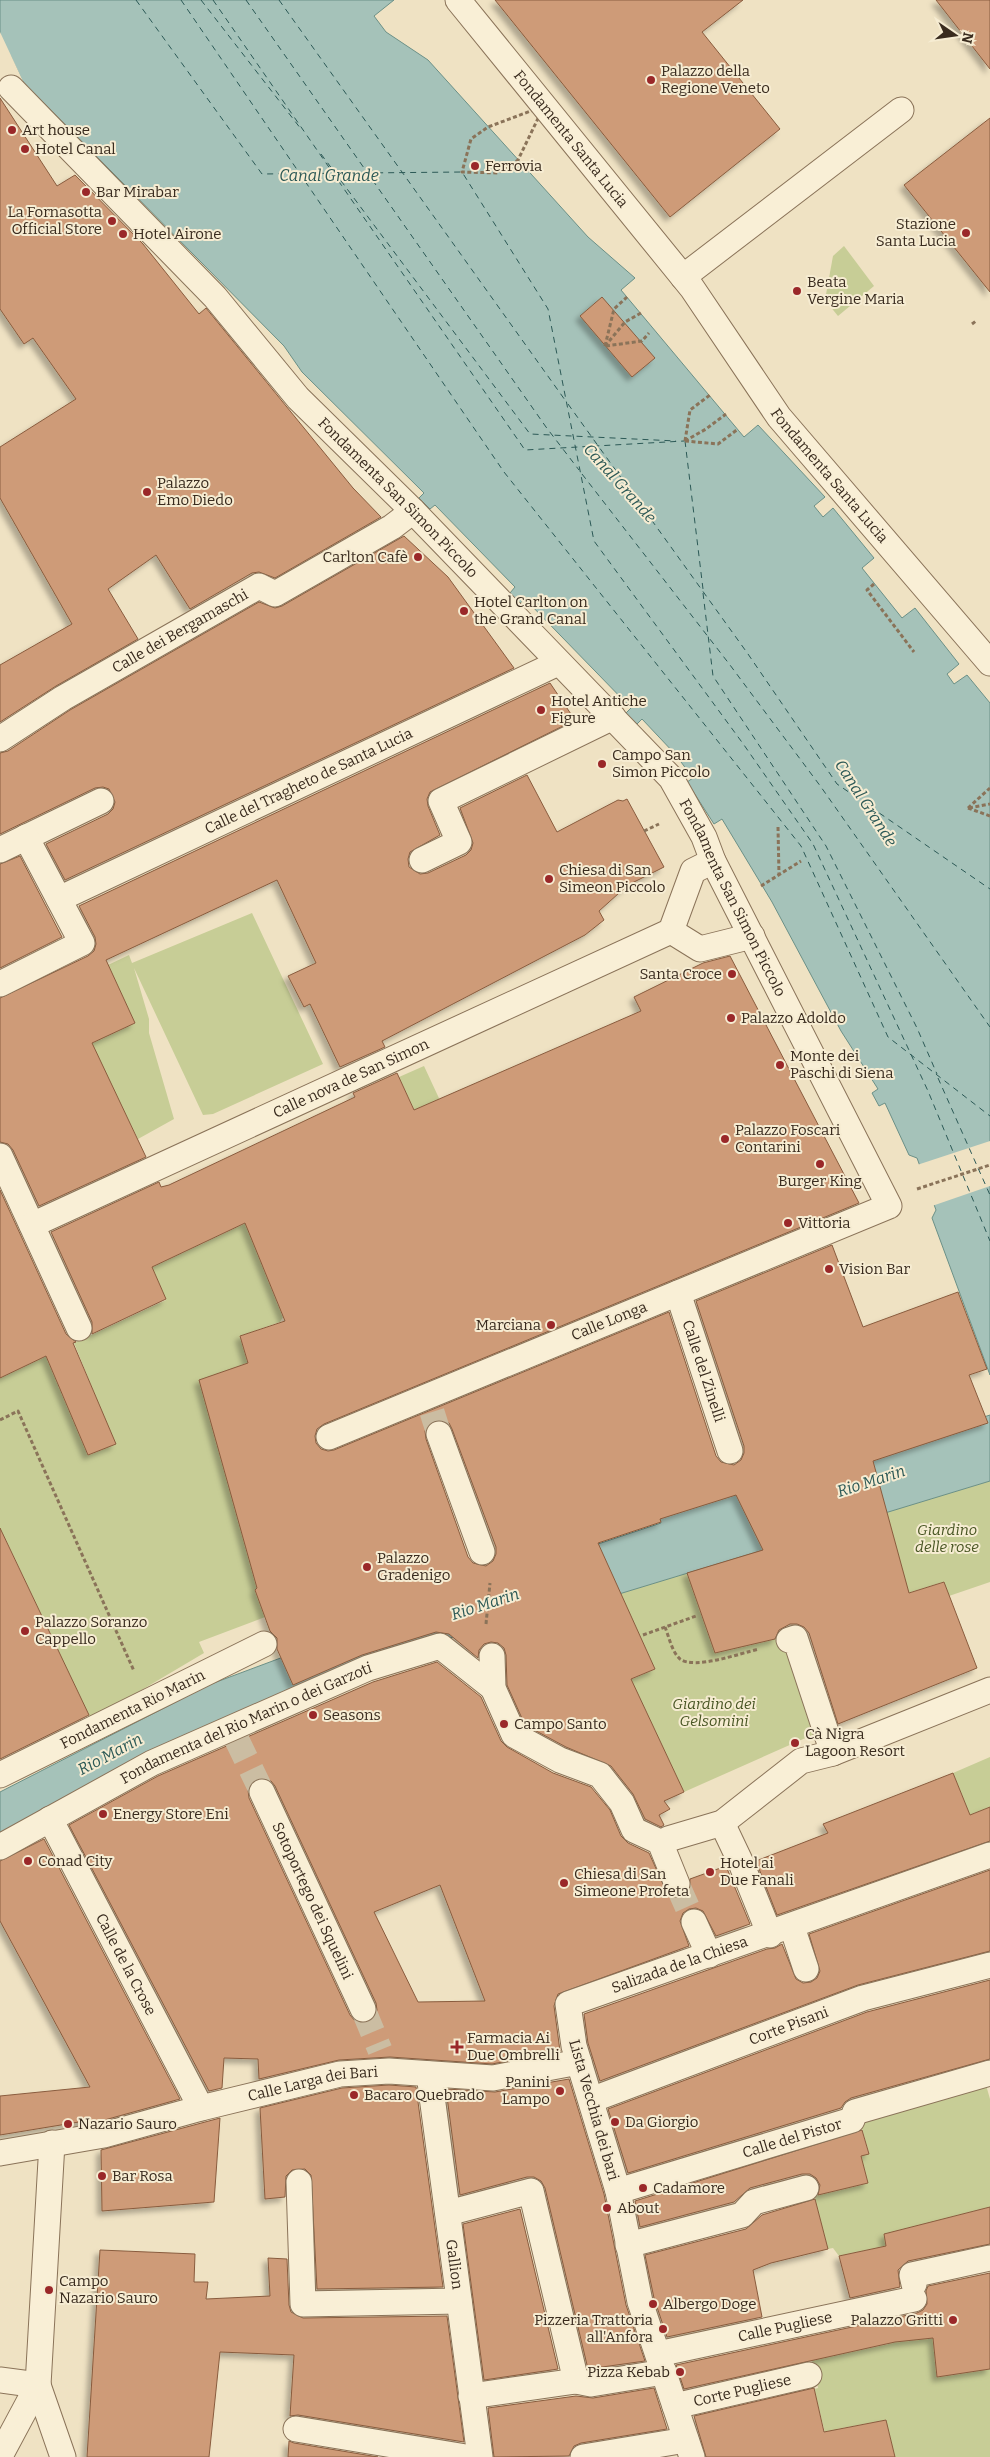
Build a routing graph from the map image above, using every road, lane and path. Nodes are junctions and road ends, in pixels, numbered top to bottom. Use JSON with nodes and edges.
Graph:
{"nodes":[{"id":1,"x":458,"y":0,"type":"edge"},
{"id":2,"x":11,"y":88,"type":"dead end"},
{"id":3,"x":901,"y":110,"type":"dead end"},
{"id":4,"x":488,"y":127,"type":"dead end"},
{"id":5,"x":518,"y":160,"type":"dead end"},
{"id":6,"x":683,"y":277,"type":"junction"},
{"id":7,"x":627,"y":297,"type":"dead end"},
{"id":8,"x":641,"y":313,"type":"dead end"},
{"id":9,"x":649,"y":333,"type":"dead end"},
{"id":10,"x":605,"y":346,"type":"junction"},
{"id":11,"x":710,"y":395,"type":"dead end"},
{"id":12,"x":726,"y":414,"type":"dead end"},
{"id":13,"x":738,"y":429,"type":"dead end"},
{"id":14,"x":684,"y":441,"type":"junction"},
{"id":15,"x":413,"y":511,"type":"junction"},
{"id":16,"x":874,"y":584,"type":"dead end"},
{"id":17,"x":914,"y":652,"type":"dead end"},
{"id":18,"x":558,"y":662,"type":"junction"},
{"id":19,"x":990,"y":663,"type":"edge"},
{"id":20,"x":613,"y":717,"type":"junction"},
{"id":21,"x":0,"y":739,"type":"edge"},
{"id":22,"x":990,"y":788,"type":"edge"},
{"id":23,"x":101,"y":801,"type":"dead end"},
{"id":24,"x":990,"y":804,"type":"edge"},
{"id":25,"x":968,"y":808,"type":"junction"},
{"id":26,"x":990,"y":816,"type":"edge"},
{"id":27,"x":778,"y":827,"type":"dead end"},
{"id":28,"x":26,"y":837,"type":"junction"},
{"id":29,"x":0,"y":850,"type":"edge"},
{"id":30,"x":422,"y":860,"type":"dead end"},
{"id":31,"x":713,"y":861,"type":"junction"},
{"id":32,"x":801,"y":861,"type":"dead end"},
{"id":33,"x":779,"y":874,"type":"junction"},
{"id":34,"x":761,"y":886,"type":"dead end"},
{"id":35,"x":59,"y":899,"type":"junction"},
{"id":36,"x":671,"y":931,"type":"junction"},
{"id":37,"x":752,"y":936,"type":"junction"},
{"id":38,"x":0,"y":984,"type":"edge"},
{"id":39,"x":0,"y":1156,"type":"edge"},
{"id":40,"x":990,"y":1165,"type":"edge"},
{"id":41,"x":924,"y":1187,"type":"dead end"},
{"id":42,"x":890,"y":1201,"type":"joint"},
{"id":43,"x":32,"y":1224,"type":"junction"},
{"id":44,"x":678,"y":1293,"type":"junction"},
{"id":45,"x":79,"y":1328,"type":"dead end"},
{"id":46,"x":432,"y":1414,"type":"junction"},
{"id":47,"x":0,"y":1420,"type":"edge"},
{"id":48,"x":329,"y":1437,"type":"dead end"},
{"id":49,"x":730,"y":1451,"type":"dead end"},
{"id":50,"x":482,"y":1552,"type":"dead end"},
{"id":51,"x":696,"y":1616,"type":"dead end"},
{"id":52,"x":666,"y":1627,"type":"junction"},
{"id":53,"x":643,"y":1635,"type":"dead end"},
{"id":54,"x":792,"y":1639,"type":"joint"},
{"id":55,"x":264,"y":1644,"type":"dead end"},
{"id":56,"x":492,"y":1656,"type":"dead end"},
{"id":57,"x":136,"y":1675,"type":"dead end"},
{"id":58,"x":494,"y":1688,"type":"junction"},
{"id":59,"x":990,"y":1690,"type":"edge"},
{"id":60,"x":833,"y":1753,"type":"junction"},
{"id":61,"x":0,"y":1776,"type":"edge"},
{"id":62,"x":262,"y":1792,"type":"tunnel mouth"},
{"id":63,"x":50,"y":1819,"type":"junction"},
{"id":64,"x":722,"y":1823,"type":"junction"},
{"id":65,"x":671,"y":1828,"type":"dead end"},
{"id":66,"x":0,"y":1847,"type":"edge"},
{"id":67,"x":990,"y":1855,"type":"edge"},
{"id":68,"x":677,"y":1884,"type":"tunnel mouth"},
{"id":69,"x":694,"y":1922,"type":"tunnel mouth"},
{"id":70,"x":781,"y":1931,"type":"junction"},
{"id":71,"x":709,"y":1955,"type":"junction"},
{"id":72,"x":990,"y":1964,"type":"edge"},
{"id":73,"x":806,"y":1969,"type":"dead end"},
{"id":74,"x":568,"y":2004,"type":"joint"},
{"id":75,"x":363,"y":2009,"type":"tunnel mouth"},
{"id":76,"x":579,"y":2062,"type":"junction"},
{"id":77,"x":990,"y":2073,"type":"edge"},
{"id":78,"x":429,"y":2074,"type":"junction"},
{"id":79,"x":591,"y":2100,"type":"junction"},
{"id":80,"x":201,"y":2108,"type":"junction"},
{"id":81,"x":52,"y":2143,"type":"junction"},
{"id":82,"x":0,"y":2153,"type":"edge"},
{"id":83,"x":299,"y":2182,"type":"dead end"},
{"id":84,"x":806,"y":2188,"type":"dead end"},
{"id":85,"x":618,"y":2191,"type":"junction"},
{"id":86,"x":448,"y":2213,"type":"junction"},
{"id":87,"x":628,"y":2245,"type":"junction"},
{"id":88,"x":990,"y":2258,"type":"edge"},
{"id":89,"x":459,"y":2301,"type":"junction"},
{"id":90,"x":661,"y":2363,"type":"junction"},
{"id":91,"x":809,"y":2375,"type":"dead end"},
{"id":92,"x":0,"y":2380,"type":"edge"},
{"id":93,"x":576,"y":2380,"type":"junction"},
{"id":94,"x":38,"y":2385,"type":"junction"},
{"id":95,"x":471,"y":2396,"type":"junction"},
{"id":96,"x":675,"y":2406,"type":"junction"},
{"id":97,"x":296,"y":2429,"type":"dead end"},
{"id":98,"x":689,"y":2449,"type":"edge"},
{"id":99,"x":0,"y":2456,"type":"edge"},
{"id":100,"x":63,"y":2457,"type":"edge"},
{"id":101,"x":466,"y":2457,"type":"edge"},
{"id":102,"x":480,"y":2457,"type":"edge"},
{"id":103,"x":582,"y":2457,"type":"edge"}],
"edges":[{"from":1,"to":6,"type":"street","name":"Fondamenta Santa Lucia"},
{"from":2,"to":15,"type":"street","name":"Fondamenta San Simon Piccolo"},
{"from":3,"to":6,"type":"street"},
{"from":4,"to":5,"type":"path"},
{"from":6,"to":19,"type":"street","name":"Fondamenta Santa Lucia"},
{"from":7,"to":10,"type":"path"},
{"from":8,"to":10,"type":"path"},
{"from":9,"to":10,"type":"path"},
{"from":11,"to":14,"type":"path"},
{"from":12,"to":14,"type":"path"},
{"from":13,"to":14,"type":"path"},
{"from":15,"to":18,"type":"street","name":"Fondamenta San Simon Piccolo"},
{"from":15,"to":21,"type":"street","name":"Calle dei Bergamaschi"},
{"from":16,"to":17,"type":"path"},
{"from":18,"to":20,"type":"street","name":"Fondamenta San Simon Piccolo"},
{"from":18,"to":35,"type":"street","name":"Calle del Tragheto de Santa Lucia"},
{"from":20,"to":30,"type":"street"},
{"from":20,"to":31,"type":"street","name":"Fondamenta San Simon Piccolo"},
{"from":22,"to":25,"type":"path"},
{"from":23,"to":28,"type":"street"},
{"from":24,"to":25,"type":"path"},
{"from":25,"to":26,"type":"path"},
{"from":27,"to":33,"type":"path"},
{"from":28,"to":29,"type":"street"},
{"from":28,"to":35,"type":"street"},
{"from":31,"to":36,"type":"street"},
{"from":31,"to":37,"type":"street","name":"Fondamenta San Simon Piccolo"},
{"from":32,"to":33,"type":"path"},
{"from":33,"to":34,"type":"path"},
{"from":35,"to":38,"type":"street"},
{"from":36,"to":37,"type":"street"},
{"from":36,"to":43,"type":"street","name":"Calle nova de San Simon"},
{"from":37,"to":42,"type":"street","name":"Fondamenta San Simon Piccolo"},
{"from":39,"to":43,"type":"street"},
{"from":40,"to":41,"type":"path"},
{"from":42,"to":44,"type":"street","name":"Calle Longa"},
{"from":43,"to":45,"type":"street"},
{"from":44,"to":46,"type":"street","name":"Calle Longa"},
{"from":44,"to":49,"type":"street","name":"Calle del Zinelli"},
{"from":46,"to":48,"type":"street","name":"Calle Longa"},
{"from":46,"to":50,"type":"street"},
{"from":47,"to":57,"type":"path"},
{"from":51,"to":52,"type":"path"},
{"from":52,"to":53,"type":"path"},
{"from":52,"to":54,"type":"path"},
{"from":54,"to":60,"type":"street"},
{"from":55,"to":61,"type":"street","name":"Fondamenta Rio Marin"},
{"from":56,"to":58,"type":"street"},
{"from":58,"to":63,"type":"street","name":"Fondamenta del Rio Marin o dei Garzoti"},
{"from":58,"to":68,"type":"street"},
{"from":59,"to":60,"type":"street"},
{"from":60,"to":64,"type":"street"},
{"from":62,"to":75,"type":"street","name":"Sotoportego dei Squelini"},
{"from":63,"to":66,"type":"street","name":"Fondamenta del Rio Marin o dei Garzoti"},
{"from":63,"to":80,"type":"street","name":"Calle de la Crose"},
{"from":64,"to":65,"type":"street"},
{"from":64,"to":70,"type":"street"},
{"from":67,"to":70,"type":"street","name":"Salizada de la Chiesa"},
{"from":69,"to":71,"type":"street"},
{"from":70,"to":71,"type":"street","name":"Salizada de la Chiesa"},
{"from":70,"to":73,"type":"street"},
{"from":71,"to":74,"type":"street","name":"Salizada de la Chiesa"},
{"from":72,"to":79,"type":"street","name":"Corte Pisani"},
{"from":74,"to":76,"type":"street","name":"Lista Vecchia dei bari"},
{"from":76,"to":78,"type":"street","name":"Calle Larga dei Bari"},
{"from":76,"to":79,"type":"street","name":"Lista Vecchia dei bari"},
{"from":77,"to":85,"type":"street","name":"Calle del Pistor"},
{"from":78,"to":80,"type":"street","name":"Calle Larga dei Bari"},
{"from":78,"to":86,"type":"street","name":"Gallion"},
{"from":79,"to":85,"type":"street","name":"Lista Vecchia dei bari"},
{"from":80,"to":81,"type":"street","name":"Calle Larga dei Bari"},
{"from":81,"to":82,"type":"street","name":"Calle Larga dei Bari"},
{"from":81,"to":94,"type":"street"},
{"from":83,"to":89,"type":"street"},
{"from":84,"to":87,"type":"street"},
{"from":85,"to":87,"type":"street","name":"Lista Vecchia dei bari"},
{"from":86,"to":89,"type":"street","name":"Gallion"},
{"from":86,"to":93,"type":"street"},
{"from":87,"to":90,"type":"street","name":"Lista Vecchia dei bari"},
{"from":88,"to":90,"type":"street","name":"Calle Pugliese"},
{"from":89,"to":95,"type":"street","name":"Gallion"},
{"from":90,"to":93,"type":"street","name":"Calle Pugliese"},
{"from":90,"to":96,"type":"street","name":"Lista Vecchia dei bari"},
{"from":91,"to":96,"type":"street","name":"Corte Pugliese"},
{"from":92,"to":94,"type":"street"},
{"from":93,"to":95,"type":"street","name":"Calle Pugliese"},
{"from":94,"to":99,"type":"street"},
{"from":94,"to":100,"type":"street"},
{"from":95,"to":102,"type":"street","name":"Gallion"},
{"from":96,"to":98,"type":"street","name":"Lista Vecchia dei bari"},
{"from":97,"to":101,"type":"street"},
{"from":98,"to":103,"type":"street"}]}
